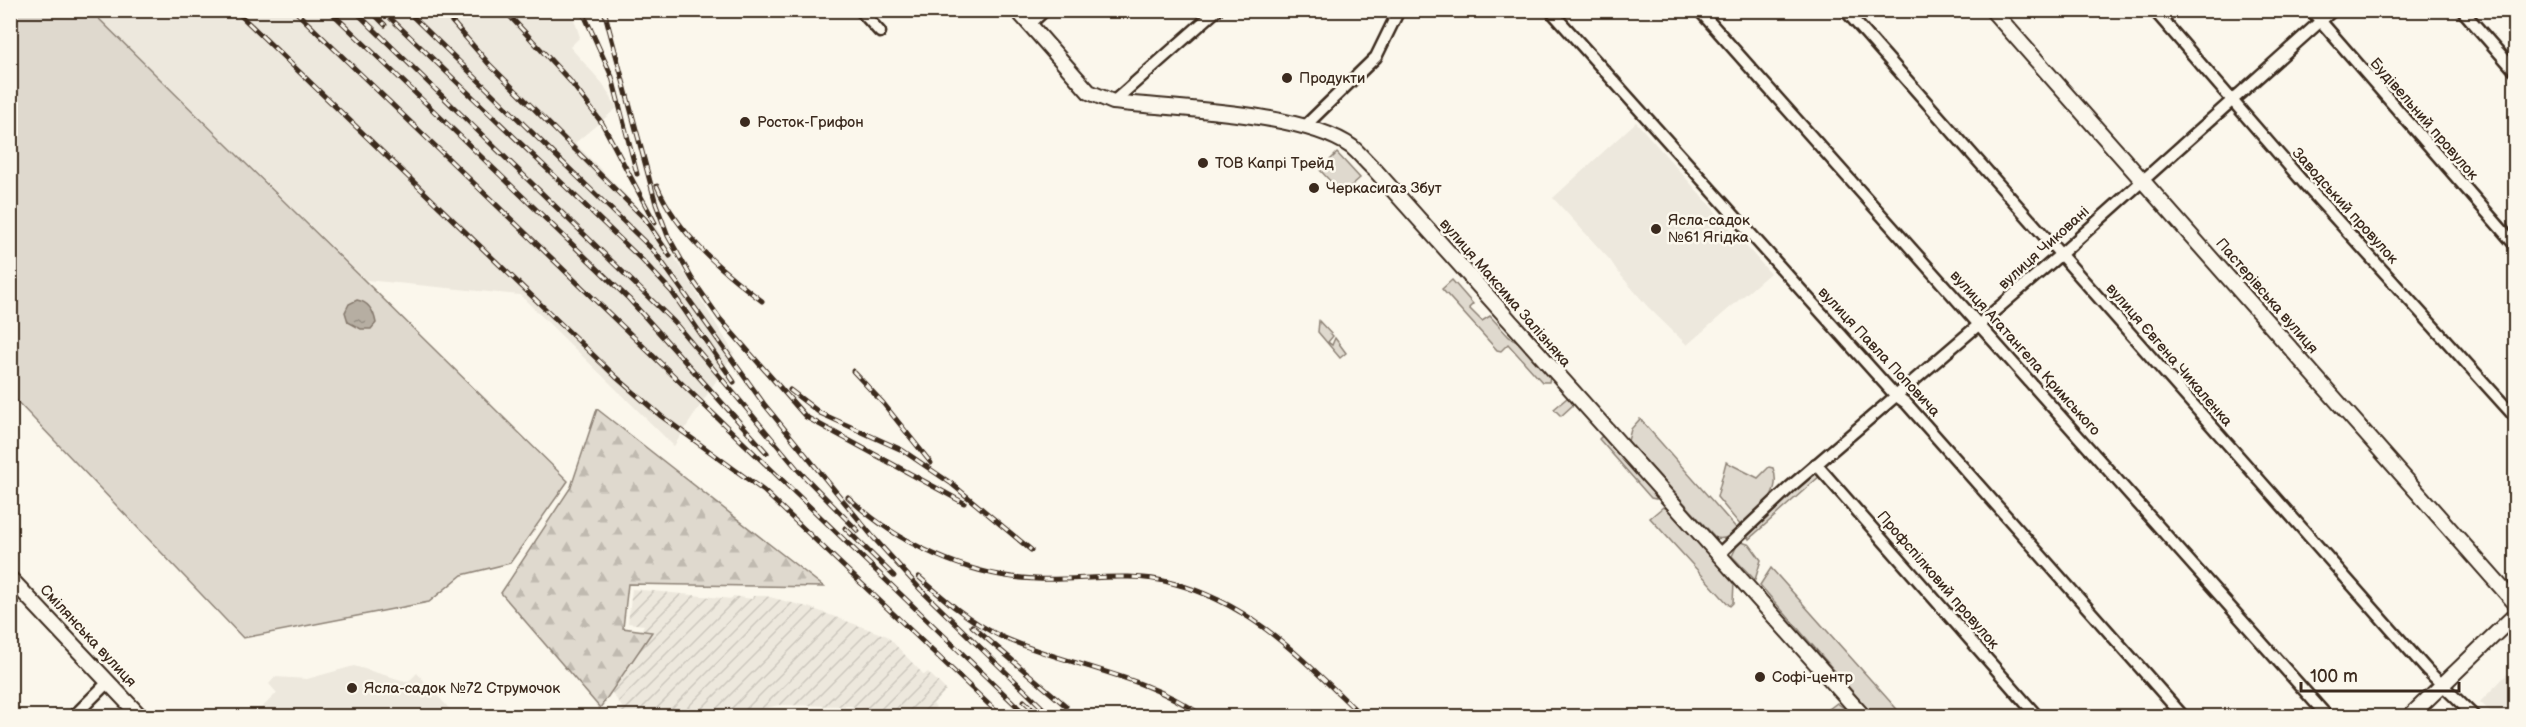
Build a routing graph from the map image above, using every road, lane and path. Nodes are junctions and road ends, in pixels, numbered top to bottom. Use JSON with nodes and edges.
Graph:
{"nodes":[{"id":1,"x":860,"y":10,"type":"edge"},
{"id":2,"x":1017,"y":10,"type":"edge"},
{"id":3,"x":1045,"y":10,"type":"edge"},
{"id":4,"x":1217,"y":10,"type":"edge"},
{"id":5,"x":1399,"y":10,"type":"edge"},
{"id":6,"x":1550,"y":10,"type":"edge"},
{"id":7,"x":1699,"y":10,"type":"edge"},
{"id":8,"x":1845,"y":10,"type":"edge"},
{"id":9,"x":1992,"y":10,"type":"edge"},
{"id":10,"x":2154,"y":10,"type":"edge"},
{"id":11,"x":2311,"y":10,"type":"edge"},
{"id":12,"x":2333,"y":10,"type":"edge"},
{"id":13,"x":2462,"y":10,"type":"edge"},
{"id":14,"x":2319,"y":23,"type":"junction"},
{"id":15,"x":1030,"y":24,"type":"junction"},
{"id":16,"x":880,"y":32,"type":"dead end"},
{"id":17,"x":2516,"y":72,"type":"edge"},
{"id":18,"x":2234,"y":101,"type":"junction"},
{"id":19,"x":1113,"y":102,"type":"junction"},
{"id":20,"x":1305,"y":126,"type":"junction"},
{"id":21,"x":2144,"y":179,"type":"junction"},
{"id":22,"x":2516,"y":246,"type":"edge"},
{"id":23,"x":2061,"y":254,"type":"junction"},
{"id":24,"x":1979,"y":325,"type":"junction"},
{"id":25,"x":1895,"y":395,"type":"junction"},
{"id":26,"x":2516,"y":418,"type":"edge"},
{"id":27,"x":1816,"y":464,"type":"junction"},
{"id":28,"x":1719,"y":554,"type":"junction"},
{"id":29,"x":10,"y":578,"type":"edge"},
{"id":30,"x":2516,"y":604,"type":"edge"},
{"id":31,"x":2516,"y":614,"type":"edge"},
{"id":32,"x":108,"y":682,"type":"junction"},
{"id":33,"x":2442,"y":686,"type":"junction"},
{"id":34,"x":74,"y":717,"type":"edge"},
{"id":35,"x":140,"y":717,"type":"edge"},
{"id":36,"x":1863,"y":717,"type":"edge"},
{"id":37,"x":2037,"y":717,"type":"edge"},
{"id":38,"x":2183,"y":717,"type":"edge"},
{"id":39,"x":2327,"y":717,"type":"edge"},
{"id":40,"x":2410,"y":717,"type":"edge"},
{"id":41,"x":2474,"y":717,"type":"edge"}],
"edges":[{"from":1,"to":16,"type":"street"},
{"from":2,"to":15,"type":"main road","name":"вулиця Максима Залізняка"},
{"from":3,"to":15,"type":"street"},
{"from":4,"to":19,"type":"street"},
{"from":5,"to":20,"type":"street"},
{"from":6,"to":25,"type":"street","name":"вулиця Павла Поповича"},
{"from":7,"to":24,"type":"street","name":"вулиця Агатангела Кримського"},
{"from":8,"to":23,"type":"street","name":"вулиця Євгена Чикаленка"},
{"from":9,"to":21,"type":"main road","name":"Пастерівська вулиця"},
{"from":10,"to":18,"type":"street","name":"Заводський провулок"},
{"from":11,"to":14,"type":"street","name":"Будівельний провулок"},
{"from":12,"to":14,"type":"street","name":"вулиця Чиковані"},
{"from":13,"to":17,"type":"street"},
{"from":14,"to":18,"type":"street","name":"вулиця Чиковані"},
{"from":14,"to":22,"type":"street","name":"Будівельний провулок"},
{"from":15,"to":19,"type":"main road","name":"вулиця Максима Залізняка"},
{"from":18,"to":21,"type":"street","name":"вулиця Чиковані"},
{"from":18,"to":26,"type":"street","name":"Заводський провулок"},
{"from":19,"to":20,"type":"main road","name":"вулиця Максима Залізняка"},
{"from":20,"to":28,"type":"main road","name":"вулиця Максима Залізняка"},
{"from":21,"to":23,"type":"street","name":"вулиця Чиковані"},
{"from":21,"to":30,"type":"main road","name":"Пастерівська вулиця"},
{"from":23,"to":24,"type":"street","name":"вулиця Чиковані"},
{"from":23,"to":33,"type":"street","name":"вулиця Євгена Чикаленка"},
{"from":24,"to":25,"type":"street","name":"вулиця Чиковані"},
{"from":24,"to":39,"type":"street","name":"вулиця Агатангела Кримського"},
{"from":25,"to":27,"type":"street","name":"вулиця Чиковані"},
{"from":25,"to":38,"type":"street","name":"вулиця Павла Поповича"},
{"from":27,"to":28,"type":"street","name":"вулиця Чиковані"},
{"from":27,"to":37,"type":"street","name":"Профспілковий провулок"},
{"from":28,"to":36,"type":"main road","name":"вулиця Максима Залізняка"},
{"from":29,"to":32,"type":"main road","name":"Смілянська вулиця"},
{"from":31,"to":33,"type":"main road"},
{"from":32,"to":34,"type":"street"},
{"from":32,"to":35,"type":"main road","name":"Смілянська вулиця"},
{"from":33,"to":40,"type":"main road"},
{"from":33,"to":41,"type":"street","name":"вулиця Євгена Чикаленка"}]}
